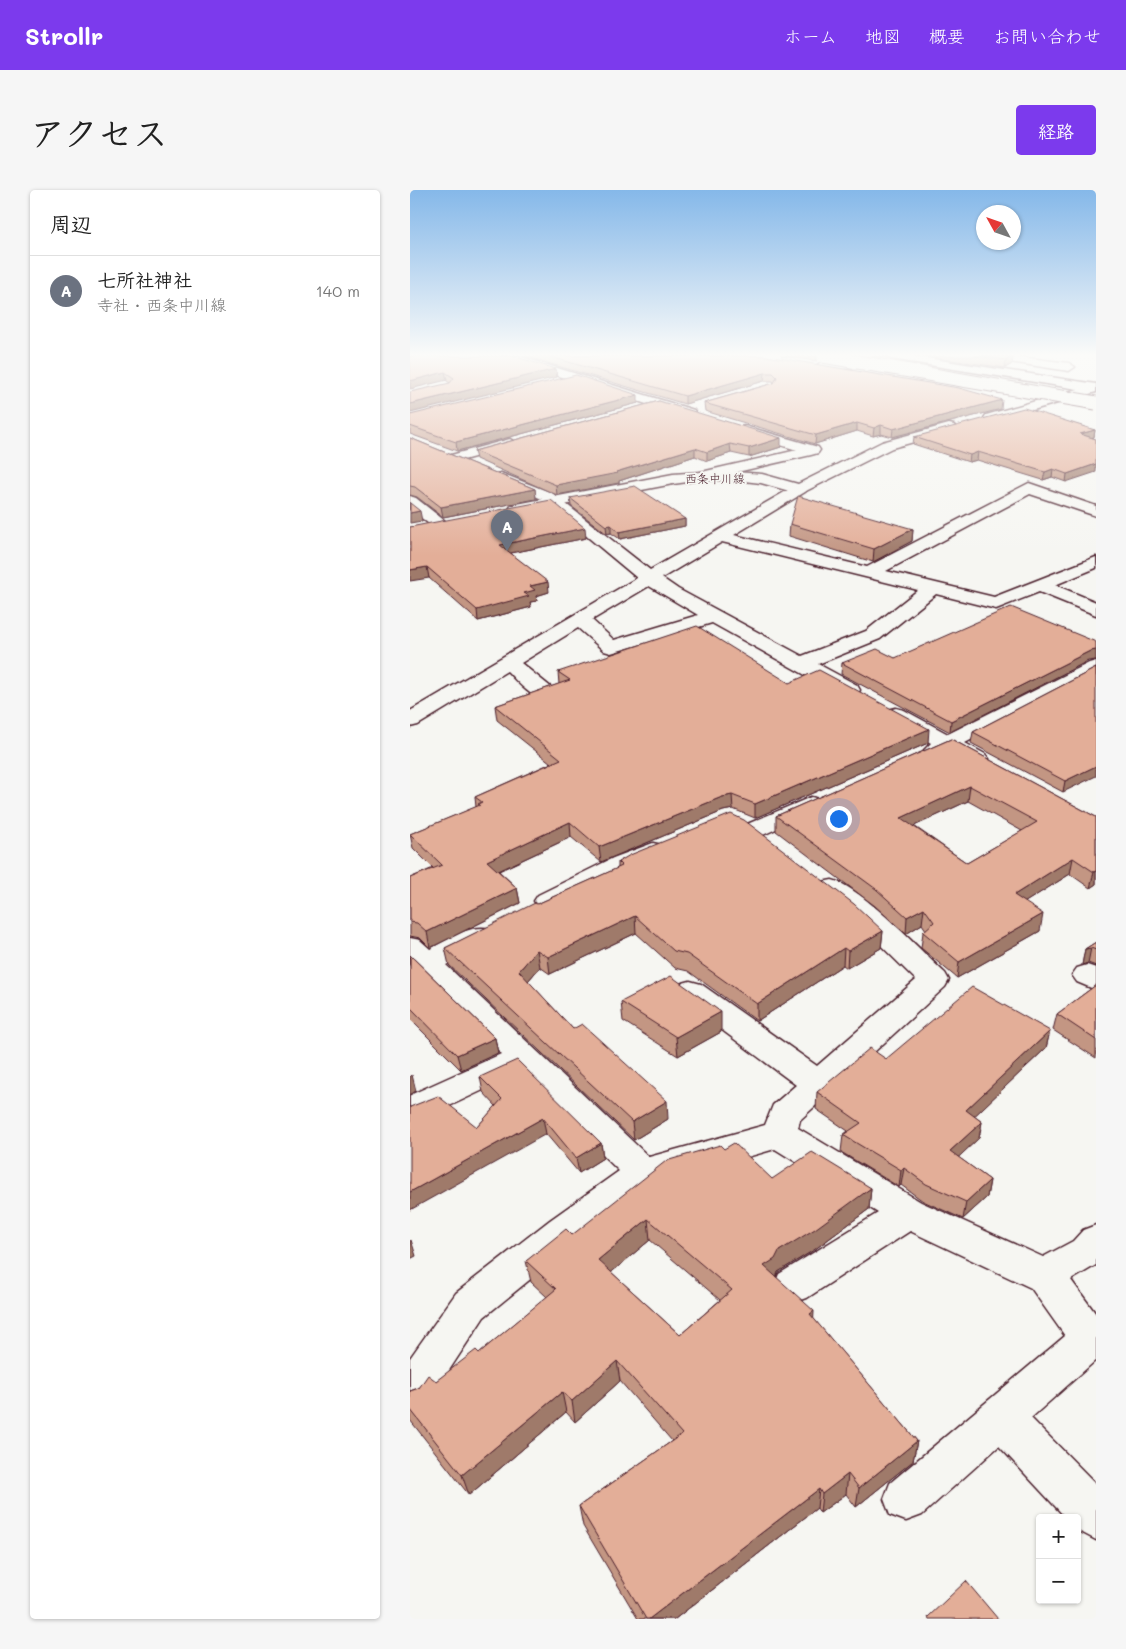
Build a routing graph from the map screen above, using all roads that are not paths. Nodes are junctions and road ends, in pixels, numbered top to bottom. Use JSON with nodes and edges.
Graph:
{"nodes":[{"id":1,"x":974,"y":423,"type":"edge"},
{"id":2,"x":730,"y":425,"type":"edge"},
{"id":3,"x":523,"y":440,"type":"edge"},
{"id":4,"x":702,"y":476,"type":"junction"},
{"id":5,"x":800,"y":489,"type":"junction"},
{"id":6,"x":1096,"y":496,"type":"edge"},
{"id":7,"x":410,"y":501,"type":"edge"},
{"id":8,"x":554,"y":502,"type":"junction"},
{"id":9,"x":1075,"y":504,"type":"junction"},
{"id":10,"x":506,"y":511,"type":"edge"},
{"id":11,"x":1096,"y":511,"type":"edge"},
{"id":12,"x":458,"y":521,"type":"edge"},
{"id":13,"x":439,"y":524,"type":"junction"},
{"id":14,"x":420,"y":528,"type":"edge"},
{"id":15,"x":720,"y":537,"type":"junction"},
{"id":16,"x":1096,"y":562,"type":"edge"},
{"id":17,"x":871,"y":572,"type":"junction"},
{"id":18,"x":649,"y":578,"type":"junction"},
{"id":19,"x":1039,"y":585,"type":"junction"},
{"id":20,"x":933,"y":587,"type":"junction"},
{"id":21,"x":1096,"y":609,"type":"edge"},
{"id":22,"x":714,"y":616,"type":"junction"},
{"id":23,"x":580,"y":620,"type":"junction"},
{"id":24,"x":508,"y":662,"type":"junction"},
{"id":25,"x":801,"y":664,"type":"junction"},
{"id":26,"x":1096,"y":667,"type":"edge"},
{"id":27,"x":544,"y":693,"type":"edge"},
{"id":28,"x":410,"y":720,"type":"edge"},
{"id":29,"x":948,"y":744,"type":"junction"},
{"id":30,"x":914,"y":759,"type":"edge"},
{"id":31,"x":1000,"y":771,"type":"edge"},
{"id":32,"x":829,"y":796,"type":"edge"},
{"id":33,"x":677,"y":841,"type":"edge"},
{"id":34,"x":777,"y":848,"type":"edge"},
{"id":35,"x":809,"y":871,"type":"edge"},
{"id":36,"x":419,"y":963,"type":"edge"},
{"id":37,"x":676,"y":980,"type":"edge"},
{"id":38,"x":524,"y":1057,"type":"junction"},
{"id":39,"x":818,"y":1084,"type":"junction"},
{"id":40,"x":410,"y":1110,"type":"edge"},
{"id":41,"x":779,"y":1134,"type":"junction"},
{"id":42,"x":643,"y":1173,"type":"junction"},
{"id":43,"x":908,"y":1213,"type":"junction"},
{"id":44,"x":1096,"y":1241,"type":"edge"},
{"id":45,"x":1045,"y":1276,"type":"junction"},
{"id":46,"x":793,"y":1286,"type":"dead end"},
{"id":47,"x":1094,"y":1341,"type":"edge"},
{"id":48,"x":410,"y":1393,"type":"edge"},
{"id":49,"x":1001,"y":1417,"type":"junction"},
{"id":50,"x":906,"y":1500,"type":"dead end"},
{"id":51,"x":1096,"y":1516,"type":"edge"}],
"edges":[{"from":1,"to":5,"type":"main road"},
{"from":2,"to":4,"type":"main road"},
{"from":3,"to":8,"type":"main road"},
{"from":4,"to":5,"type":"main road","name":"西条中川線"},
{"from":4,"to":8,"type":"main road","name":"西条中川線"},
{"from":5,"to":15,"type":"main road"},
{"from":6,"to":9,"type":"main road"},
{"from":7,"to":13,"type":"main road"},
{"from":8,"to":10,"type":"main road","name":"西条中川線"},
{"from":8,"to":18,"type":"main road"},
{"from":9,"to":11,"type":"main road"},
{"from":9,"to":17,"type":"main road"},
{"from":12,"to":13,"type":"main road"},
{"from":13,"to":14,"type":"main road"},
{"from":15,"to":17,"type":"main road"},
{"from":15,"to":18,"type":"main road"},
{"from":16,"to":19,"type":"main road"},
{"from":17,"to":20,"type":"main road"},
{"from":18,"to":22,"type":"main road"},
{"from":18,"to":23,"type":"main road"},
{"from":19,"to":20,"type":"main road"},
{"from":19,"to":21,"type":"main road"},
{"from":20,"to":25,"type":"main road"},
{"from":22,"to":23,"type":"main road"},
{"from":22,"to":25,"type":"main road"},
{"from":23,"to":24,"type":"main road"},
{"from":24,"to":27,"type":"main road"},
{"from":24,"to":28,"type":"main road"},
{"from":25,"to":29,"type":"main road"},
{"from":26,"to":29,"type":"main road"},
{"from":29,"to":30,"type":"main road"},
{"from":29,"to":31,"type":"main road"},
{"from":32,"to":34,"type":"main road"},
{"from":33,"to":36,"type":"main road"},
{"from":35,"to":39,"type":"main road"},
{"from":36,"to":38,"type":"main road"},
{"from":37,"to":39,"type":"main road"},
{"from":38,"to":40,"type":"main road"},
{"from":38,"to":42,"type":"main road"},
{"from":39,"to":41,"type":"main road"},
{"from":41,"to":42,"type":"main road"},
{"from":41,"to":43,"type":"main road"},
{"from":42,"to":48,"type":"main road"},
{"from":43,"to":45,"type":"main road"},
{"from":43,"to":46,"type":"main road"},
{"from":44,"to":45,"type":"main road"},
{"from":45,"to":47,"type":"main road"},
{"from":47,"to":49,"type":"main road"},
{"from":49,"to":50,"type":"main road"},
{"from":49,"to":51,"type":"main road"}]}
